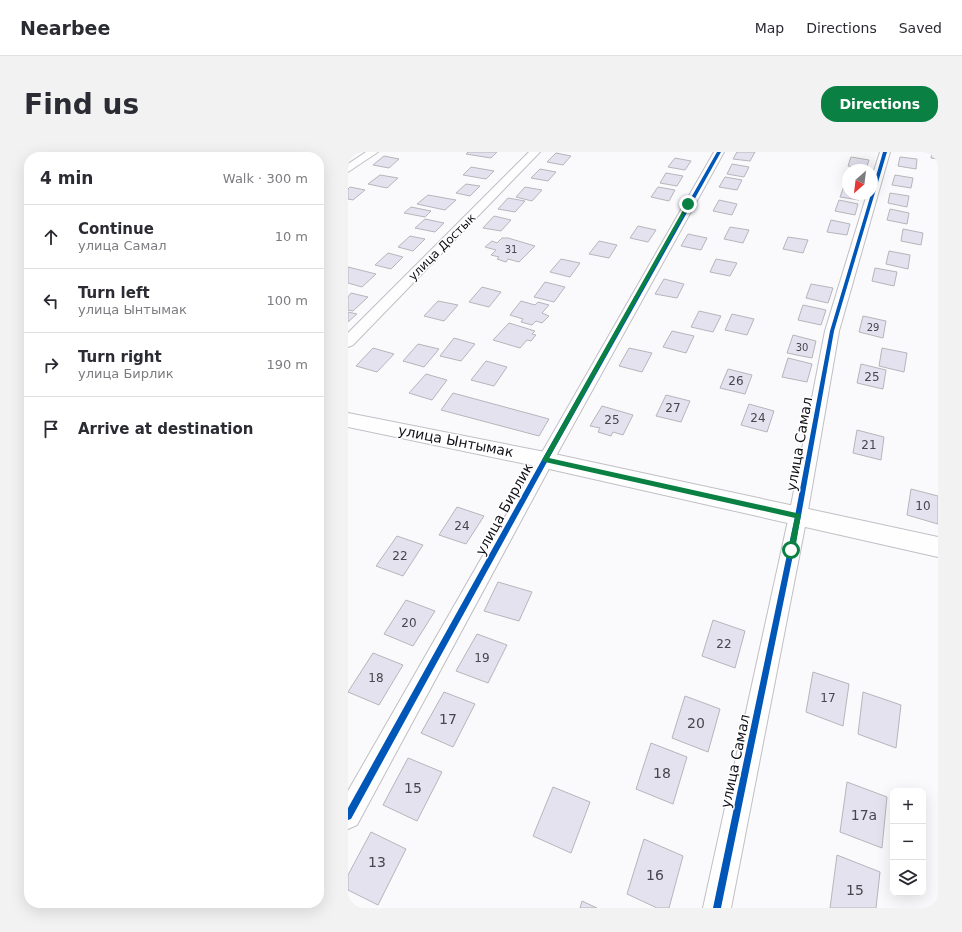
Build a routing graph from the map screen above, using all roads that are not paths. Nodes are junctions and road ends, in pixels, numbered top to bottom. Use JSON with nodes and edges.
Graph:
{"nodes":[{"id":1,"x":373,"y":152,"type":"edge"},
{"id":2,"x":535,"y":152,"type":"edge"},
{"id":3,"x":719,"y":152,"type":"edge"},
{"id":4,"x":884,"y":152,"type":"edge"},
{"id":5,"x":348,"y":169,"type":"edge"},
{"id":6,"x":348,"y":342,"type":"edge"},
{"id":7,"x":348,"y":420,"type":"edge"},
{"id":8,"x":545,"y":460,"type":"junction"},
{"id":9,"x":798,"y":516,"type":"junction"},
{"id":10,"x":938,"y":547,"type":"edge"},
{"id":11,"x":348,"y":816,"type":"edge"},
{"id":12,"x":717,"y":908,"type":"edge"}],
"edges":[{"from":1,"to":5,"type":"street"},
{"from":2,"to":6,"type":"street","name":"улица Достык"},
{"from":3,"to":8,"type":"street","name":"улица Бирлик"},
{"from":4,"to":9,"type":"street","name":"улица Самал"},
{"from":7,"to":8,"type":"street","name":"улица Ынтымак"},
{"from":8,"to":9,"type":"street","name":"улица Ынтымак"},
{"from":8,"to":11,"type":"street","name":"улица Бирлик"},
{"from":9,"to":10,"type":"street","name":"улица Ынтымак"},
{"from":9,"to":12,"type":"street","name":"улица Самал"}]}
